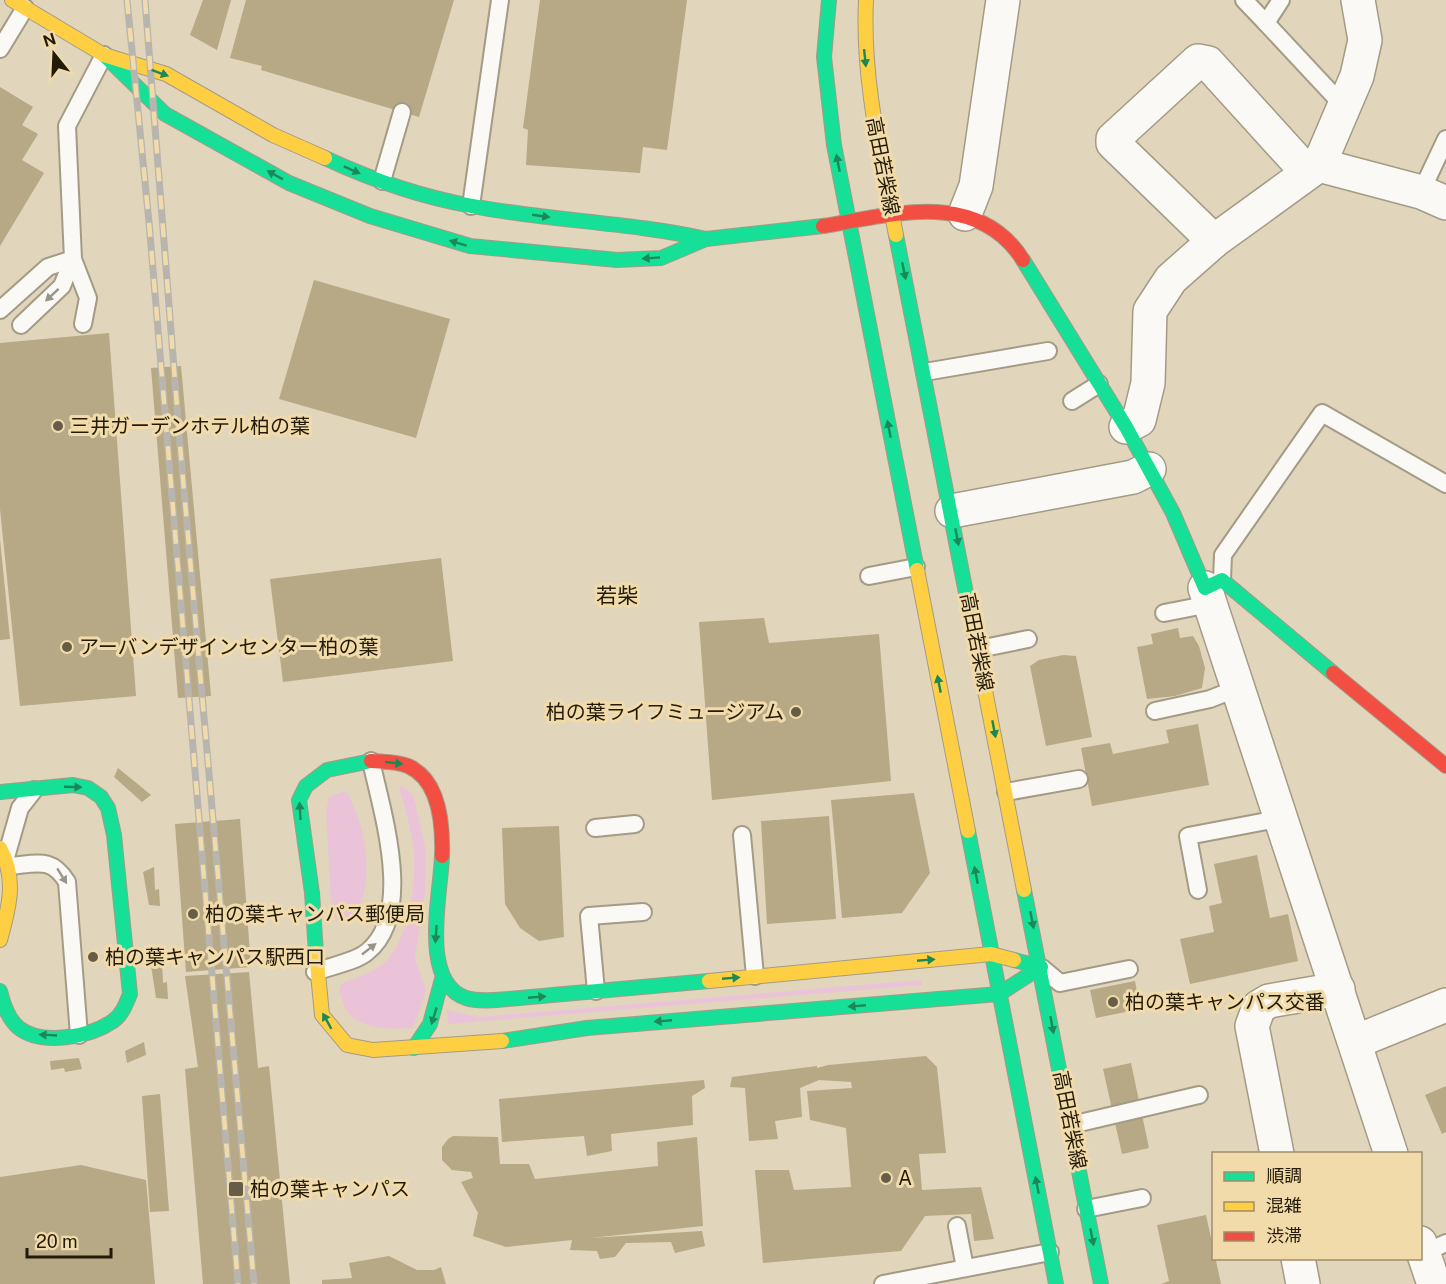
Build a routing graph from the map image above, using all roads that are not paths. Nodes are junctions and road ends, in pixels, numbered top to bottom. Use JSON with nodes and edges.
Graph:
{"nodes":[{"id":1,"x":500,"y":0,"type":"edge"},
{"id":2,"x":829,"y":0,"type":"edge"},
{"id":3,"x":866,"y":0,"type":"edge"},
{"id":4,"x":1003,"y":0,"type":"edge"},
{"id":5,"x":1244,"y":0,"type":"edge"},
{"id":6,"x":1281,"y":0,"type":"edge"},
{"id":7,"x":1358,"y":0,"type":"edge"},
{"id":8,"x":19,"y":4,"type":"edge"},
{"id":9,"x":1266,"y":23,"type":"junction"},
{"id":10,"x":0,"y":49,"type":"edge"},
{"id":11,"x":104,"y":55,"type":"junction"},
{"id":12,"x":1346,"y":102,"type":"junction"},
{"id":13,"x":402,"y":112,"type":"dead end"},
{"id":14,"x":1446,"y":138,"type":"edge"},
{"id":15,"x":1313,"y":168,"type":"junction"},
{"id":16,"x":382,"y":181,"type":"junction"},
{"id":17,"x":1433,"y":197,"type":"edge"},
{"id":18,"x":471,"y":206,"type":"junction"},
{"id":19,"x":892,"y":214,"type":"junction"},
{"id":20,"x":965,"y":214,"type":"junction"},
{"id":21,"x":849,"y":221,"type":"junction"},
{"id":22,"x":706,"y":239,"type":"junction"},
{"id":23,"x":1214,"y":241,"type":"junction"},
{"id":24,"x":73,"y":259,"type":"junction"},
{"id":25,"x":0,"y":310,"type":"edge"},
{"id":26,"x":83,"y":324,"type":"dead end"},
{"id":27,"x":21,"y":325,"type":"dead end"},
{"id":28,"x":1048,"y":351,"type":"dead end"},
{"id":29,"x":925,"y":372,"type":"junction"},
{"id":30,"x":1099,"y":384,"type":"junction"},
{"id":31,"x":1072,"y":400,"type":"dead end"},
{"id":32,"x":1126,"y":427,"type":"junction"},
{"id":33,"x":1149,"y":469,"type":"junction"},
{"id":34,"x":1446,"y":484,"type":"edge"},
{"id":35,"x":952,"y":511,"type":"junction"},
{"id":36,"x":916,"y":567,"type":"junction"},
{"id":37,"x":869,"y":576,"type":"dead end"},
{"id":38,"x":1212,"y":591,"type":"junction"},
{"id":39,"x":1164,"y":613,"type":"dead end"},
{"id":40,"x":1028,"y":639,"type":"dead end"},
{"id":41,"x":979,"y":649,"type":"junction"},
{"id":42,"x":1238,"y":688,"type":"junction"},
{"id":43,"x":1155,"y":711,"type":"dead end"},
{"id":44,"x":371,"y":761,"type":"junction"},
{"id":45,"x":1446,"y":766,"type":"edge"},
{"id":46,"x":1079,"y":779,"type":"dead end"},
{"id":47,"x":34,"y":789,"type":"junction"},
{"id":48,"x":0,"y":792,"type":"edge"},
{"id":49,"x":1006,"y":792,"type":"junction"},
{"id":50,"x":1280,"y":814,"type":"junction"},
{"id":51,"x":635,"y":824,"type":"dead end"},
{"id":52,"x":595,"y":828,"type":"dead end"},
{"id":53,"x":742,"y":836,"type":"dead end"},
{"id":54,"x":5,"y":857,"type":"edge"},
{"id":55,"x":1198,"y":890,"type":"dead end"},
{"id":56,"x":643,"y":912,"type":"dead end"},
{"id":57,"x":0,"y":940,"type":"edge"},
{"id":58,"x":991,"y":954,"type":"junction"},
{"id":59,"x":1041,"y":968,"type":"junction"},
{"id":60,"x":1129,"y":969,"type":"dead end"},
{"id":61,"x":315,"y":972,"type":"junction"},
{"id":62,"x":754,"y":976,"type":"junction"},
{"id":63,"x":442,"y":979,"type":"junction"},
{"id":64,"x":1338,"y":988,"type":"junction"},
{"id":65,"x":0,"y":991,"type":"edge"},
{"id":66,"x":596,"y":991,"type":"junction"},
{"id":67,"x":999,"y":994,"type":"junction"},
{"id":68,"x":1446,"y":1005,"type":"edge"},
{"id":69,"x":79,"y":1035,"type":"junction"},
{"id":70,"x":1355,"y":1042,"type":"junction"},
{"id":71,"x":414,"y":1048,"type":"junction"},
{"id":72,"x":1199,"y":1095,"type":"dead end"},
{"id":73,"x":1071,"y":1125,"type":"junction"},
{"id":74,"x":1274,"y":1152,"type":"edge"},
{"id":75,"x":1391,"y":1152,"type":"edge"},
{"id":76,"x":1142,"y":1198,"type":"dead end"},
{"id":77,"x":1086,"y":1209,"type":"junction"},
{"id":78,"x":957,"y":1226,"type":"dead end"},
{"id":79,"x":1430,"y":1246,"type":"edge"},
{"id":80,"x":1050,"y":1252,"type":"junction"},
{"id":81,"x":1298,"y":1260,"type":"edge"},
{"id":82,"x":965,"y":1268,"type":"junction"},
{"id":83,"x":883,"y":1284,"type":"edge"},
{"id":84,"x":1056,"y":1284,"type":"edge"},
{"id":85,"x":1101,"y":1284,"type":"edge"},
{"id":86,"x":1303,"y":1284,"type":"edge"},
{"id":87,"x":1434,"y":1284,"type":"edge"}],
"edges":[{"from":1,"to":18,"type":"lane"},
{"from":21,"to":2,"type":"street","one_way":true},
{"from":3,"to":19,"type":"street","name":"高田若柴線","one_way":true},
{"from":4,"to":20,"type":"street"},
{"from":5,"to":9,"type":"lane"},
{"from":6,"to":9,"type":"lane"},
{"from":7,"to":12,"type":"street"},
{"from":8,"to":10,"type":"lane"},
{"from":8,"to":11,"type":"street"},
{"from":9,"to":12,"type":"lane"},
{"from":11,"to":16,"type":"street","one_way":true},
{"from":22,"to":11,"type":"street","one_way":true},
{"from":11,"to":24,"type":"lane"},
{"from":12,"to":15,"type":"street"},
{"from":13,"to":16,"type":"lane"},
{"from":14,"to":17,"type":"lane"},
{"from":15,"to":17,"type":"street"},
{"from":15,"to":23,"type":"street"},
{"from":15,"to":23,"type":"street"},
{"from":16,"to":18,"type":"street"},
{"from":18,"to":22,"type":"street","one_way":true},
{"from":19,"to":20,"type":"street"},
{"from":19,"to":21,"type":"street"},
{"from":19,"to":29,"type":"street","name":"高田若柴線","one_way":true},
{"from":20,"to":30,"type":"street"},
{"from":21,"to":22,"type":"street"},
{"from":36,"to":21,"type":"street","one_way":true},
{"from":23,"to":32,"type":"street"},
{"from":24,"to":25,"type":"lane"},
{"from":24,"to":26,"type":"lane"},
{"from":24,"to":27,"type":"lane","one_way":true},
{"from":28,"to":29,"type":"lane"},
{"from":29,"to":35,"type":"street","name":"高田若柴線"},
{"from":30,"to":31,"type":"lane"},
{"from":30,"to":32,"type":"street"},
{"from":32,"to":33,"type":"street"},
{"from":33,"to":35,"type":"street"},
{"from":33,"to":38,"type":"street"},
{"from":34,"to":38,"type":"lane"},
{"from":35,"to":41,"type":"street","name":"高田若柴線","one_way":true},
{"from":36,"to":37,"type":"lane"},
{"from":58,"to":36,"type":"street","one_way":true},
{"from":38,"to":39,"type":"lane"},
{"from":38,"to":42,"type":"street"},
{"from":38,"to":45,"type":"street"},
{"from":40,"to":41,"type":"lane"},
{"from":41,"to":49,"type":"street","name":"高田若柴線","one_way":true},
{"from":42,"to":43,"type":"lane"},
{"from":42,"to":50,"type":"street"},
{"from":61,"to":44,"type":"lane","one_way":true},
{"from":61,"to":44,"type":"street","one_way":true},
{"from":44,"to":63,"type":"street","one_way":true},
{"from":46,"to":49,"type":"lane"},
{"from":47,"to":48,"type":"street"},
{"from":47,"to":54,"type":"lane"},
{"from":47,"to":69,"type":"street","one_way":true},
{"from":49,"to":59,"type":"street","name":"高田若柴線","one_way":true},
{"from":50,"to":55,"type":"lane"},
{"from":50,"to":64,"type":"street"},
{"from":51,"to":52,"type":"lane"},
{"from":53,"to":62,"type":"lane"},
{"from":54,"to":57,"type":"street"},
{"from":54,"to":69,"type":"lane","one_way":true},
{"from":56,"to":66,"type":"lane"},
{"from":58,"to":59,"type":"street"},
{"from":62,"to":58,"type":"street","one_way":true},
{"from":58,"to":67,"type":"street"},
{"from":59,"to":60,"type":"lane"},
{"from":59,"to":67,"type":"street"},
{"from":59,"to":73,"type":"street","name":"高田若柴線","one_way":true},
{"from":71,"to":61,"type":"street","one_way":true},
{"from":66,"to":62,"type":"street","one_way":true},
{"from":63,"to":66,"type":"street","one_way":true},
{"from":63,"to":71,"type":"street","one_way":true},
{"from":64,"to":70,"type":"street"},
{"from":64,"to":74,"type":"street"},
{"from":69,"to":65,"type":"street","one_way":true},
{"from":67,"to":71,"type":"street","one_way":true},
{"from":80,"to":67,"type":"street","one_way":true},
{"from":68,"to":70,"type":"street"},
{"from":70,"to":75,"type":"street"},
{"from":72,"to":73,"type":"lane"},
{"from":73,"to":77,"type":"street","name":"高田若柴線"},
{"from":76,"to":77,"type":"lane"},
{"from":77,"to":85,"type":"street","name":"高田若柴線","one_way":true},
{"from":78,"to":82,"type":"lane"},
{"from":79,"to":87,"type":"street"},
{"from":80,"to":82,"type":"lane"},
{"from":80,"to":84,"type":"street"},
{"from":81,"to":86,"type":"street"},
{"from":82,"to":83,"type":"lane"}]}
